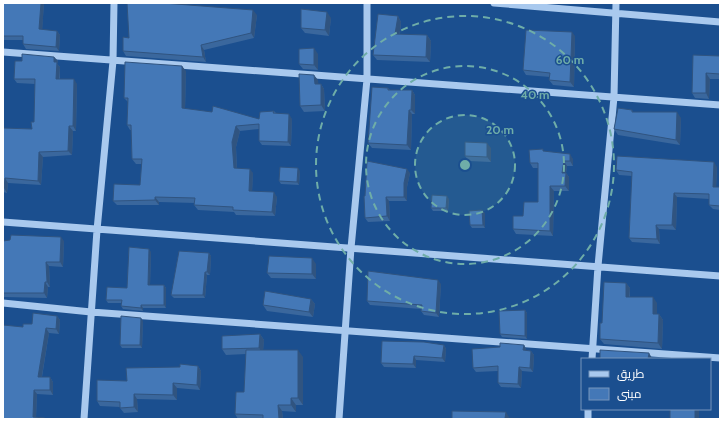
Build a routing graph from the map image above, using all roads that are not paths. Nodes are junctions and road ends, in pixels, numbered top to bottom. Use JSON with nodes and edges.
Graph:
{"nodes":[{"id":1,"x":114,"y":3,"type":"edge"},
{"id":2,"x":367,"y":3,"type":"edge"},
{"id":3,"x":494,"y":3,"type":"edge"},
{"id":4,"x":616,"y":3,"type":"edge"},
{"id":5,"x":615,"y":14,"type":"junction"},
{"id":6,"x":720,"y":22,"type":"edge"},
{"id":7,"x":3,"y":52,"type":"edge"},
{"id":8,"x":113,"y":61,"type":"junction"},
{"id":9,"x":367,"y":79,"type":"junction"},
{"id":10,"x":614,"y":97,"type":"junction"},
{"id":11,"x":720,"y":105,"type":"edge"},
{"id":12,"x":3,"y":222,"type":"edge"},
{"id":13,"x":97,"y":230,"type":"junction"},
{"id":14,"x":351,"y":248,"type":"junction"},
{"id":15,"x":598,"y":266,"type":"junction"},
{"id":16,"x":720,"y":276,"type":"edge"},
{"id":17,"x":3,"y":303,"type":"edge"},
{"id":18,"x":91,"y":312,"type":"junction"},
{"id":19,"x":345,"y":331,"type":"junction"},
{"id":20,"x":592,"y":349,"type":"junction"},
{"id":21,"x":592,"y":358,"type":"edge"},
{"id":22,"x":720,"y":358,"type":"edge"},
{"id":23,"x":84,"y":419,"type":"edge"},
{"id":24,"x":339,"y":419,"type":"edge"}],
"edges":[{"from":1,"to":8,"type":"street"},
{"from":2,"to":9,"type":"street"},
{"from":3,"to":5,"type":"street"},
{"from":4,"to":5,"type":"street"},
{"from":5,"to":6,"type":"street"},
{"from":5,"to":10,"type":"street"},
{"from":7,"to":8,"type":"street"},
{"from":8,"to":9,"type":"street"},
{"from":8,"to":13,"type":"street"},
{"from":9,"to":10,"type":"street"},
{"from":9,"to":14,"type":"street"},
{"from":10,"to":11,"type":"street"},
{"from":10,"to":15,"type":"street"},
{"from":12,"to":13,"type":"street"},
{"from":13,"to":14,"type":"street"},
{"from":13,"to":18,"type":"street"},
{"from":14,"to":15,"type":"street"},
{"from":14,"to":19,"type":"street"},
{"from":15,"to":16,"type":"street"},
{"from":15,"to":20,"type":"street"},
{"from":17,"to":18,"type":"street"},
{"from":18,"to":19,"type":"street"},
{"from":18,"to":23,"type":"street"},
{"from":19,"to":20,"type":"street"},
{"from":19,"to":24,"type":"street"},
{"from":20,"to":21,"type":"street"},
{"from":20,"to":22,"type":"street"}]}
